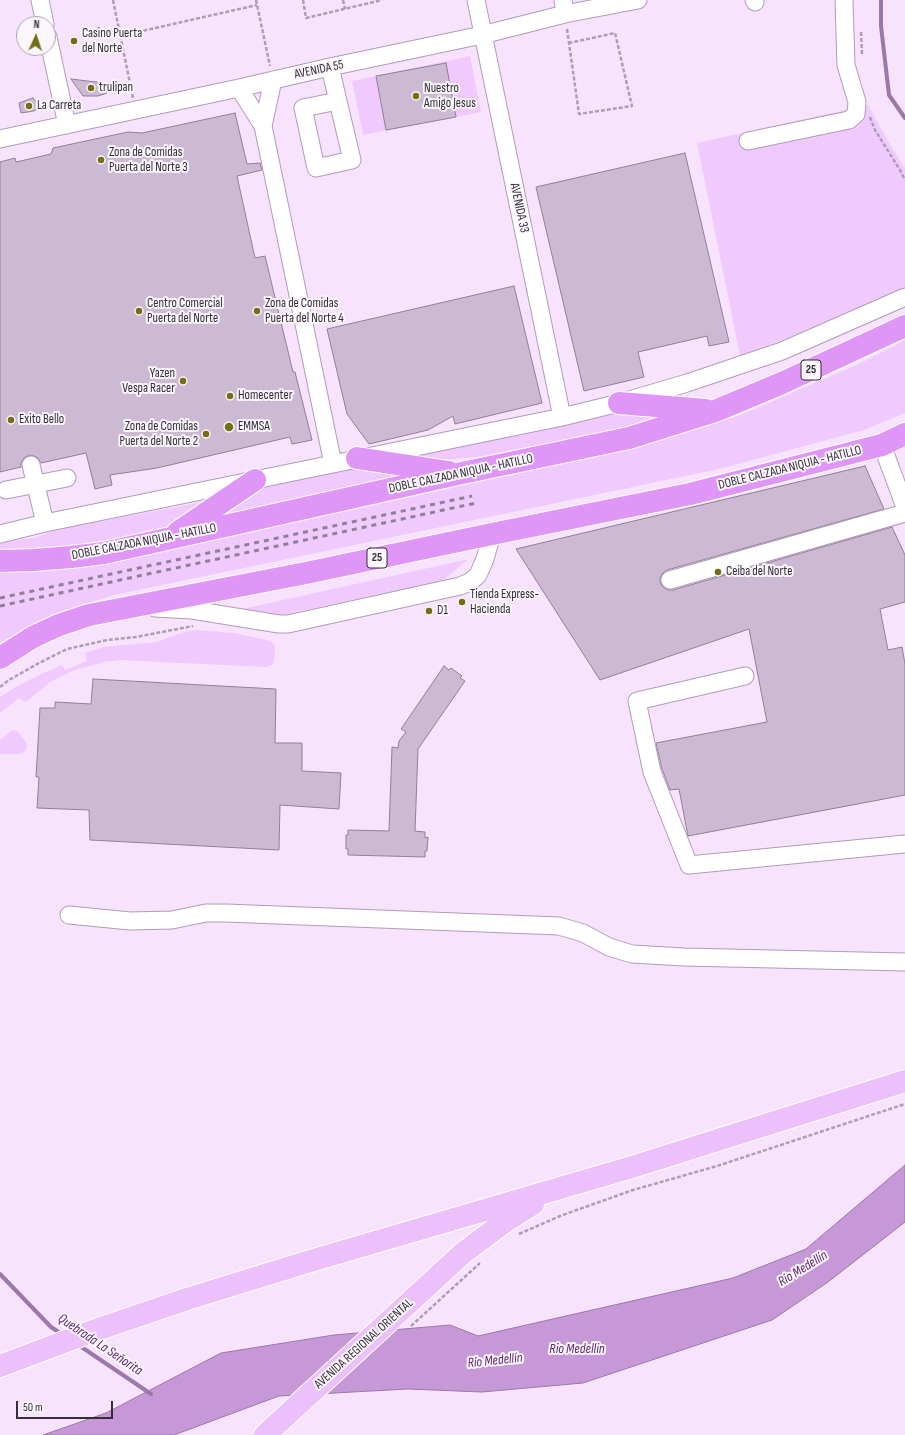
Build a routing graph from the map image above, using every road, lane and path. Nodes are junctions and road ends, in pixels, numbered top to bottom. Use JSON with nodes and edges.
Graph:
{"nodes":[{"id":1,"x":40,"y":0,"type":"edge"},
{"id":2,"x":113,"y":0,"type":"edge"},
{"id":3,"x":256,"y":0,"type":"edge"},
{"id":4,"x":303,"y":0,"type":"edge"},
{"id":5,"x":343,"y":0,"type":"edge"},
{"id":6,"x":382,"y":0,"type":"edge"},
{"id":7,"x":476,"y":0,"type":"edge"},
{"id":8,"x":638,"y":0,"type":"edge"},
{"id":9,"x":844,"y":0,"type":"edge"},
{"id":10,"x":257,"y":5,"type":"junction"},
{"id":11,"x":564,"y":7,"type":"edge"},
{"id":12,"x":345,"y":9,"type":"junction"},
{"id":13,"x":43,"y":16,"type":"edge"},
{"id":14,"x":482,"y":35,"type":"junction"},
{"id":15,"x":120,"y":36,"type":"junction"},
{"id":16,"x":569,"y":43,"type":"joint"},
{"id":17,"x":52,"y":56,"type":"edge"},
{"id":18,"x":330,"y":67,"type":"junction"},
{"id":19,"x":273,"y":80,"type":"junction"},
{"id":20,"x":239,"y":88,"type":"junction"},
{"id":21,"x":338,"y":101,"type":"dead end"},
{"id":22,"x":135,"y":110,"type":"junction"},
{"id":23,"x":67,"y":125,"type":"junction"},
{"id":24,"x":263,"y":126,"type":"junction"},
{"id":25,"x":0,"y":139,"type":"edge"},
{"id":26,"x":748,"y":141,"type":"dead end"},
{"id":27,"x":905,"y":297,"type":"edge"},
{"id":28,"x":905,"y":326,"type":"edge"},
{"id":29,"x":619,"y":403,"type":"junction"},
{"id":30,"x":715,"y":411,"type":"junction"},
{"id":31,"x":562,"y":416,"type":"junction"},
{"id":32,"x":905,"y":434,"type":"edge"},
{"id":33,"x":882,"y":445,"type":"junction"},
{"id":34,"x":358,"y":458,"type":"junction"},
{"id":35,"x":333,"y":464,"type":"junction"},
{"id":36,"x":31,"y":465,"type":"dead end"},
{"id":37,"x":462,"y":474,"type":"junction"},
{"id":38,"x":67,"y":478,"type":"dead end"},
{"id":39,"x":255,"y":480,"type":"junction"},
{"id":40,"x":36,"y":485,"type":"junction"},
{"id":41,"x":6,"y":490,"type":"dead end"},
{"id":42,"x":905,"y":506,"type":"edge"},
{"id":43,"x":905,"y":513,"type":"edge"},
{"id":44,"x":45,"y":523,"type":"junction"},
{"id":45,"x":0,"y":534,"type":"edge"},
{"id":46,"x":492,"y":534,"type":"junction"},
{"id":47,"x":169,"y":538,"type":"junction"},
{"id":48,"x":0,"y":561,"type":"edge"},
{"id":49,"x":670,"y":580,"type":"dead end"},
{"id":50,"x":135,"y":606,"type":"junction"},
{"id":51,"x":220,"y":614,"type":"junction"},
{"id":52,"x":0,"y":658,"type":"edge"},
{"id":53,"x":745,"y":676,"type":"dead end"},
{"id":54,"x":0,"y":687,"type":"edge"},
{"id":55,"x":905,"y":844,"type":"edge"},
{"id":56,"x":69,"y":915,"type":"dead end"},
{"id":57,"x":905,"y":962,"type":"edge"},
{"id":58,"x":905,"y":1081,"type":"edge"},
{"id":59,"x":905,"y":1104,"type":"edge"},
{"id":60,"x":561,"y":1188,"type":"junction"},
{"id":61,"x":514,"y":1237,"type":"dead end"},
{"id":62,"x":0,"y":1366,"type":"edge"},
{"id":63,"x":265,"y":1435,"type":"edge"}],
"edges":[{"from":1,"to":13,"type":"street"},
{"from":2,"to":15,"type":"path"},
{"from":3,"to":10,"type":"path"},
{"from":4,"to":12,"type":"path"},
{"from":5,"to":12,"type":"path"},
{"from":6,"to":12,"type":"path"},
{"from":7,"to":14,"type":"street","name":"AVENIDA 33"},
{"from":8,"to":11,"type":"street","name":"AVENIDA 55"},
{"from":9,"to":26,"type":"street"},
{"from":10,"to":15,"type":"path"},
{"from":10,"to":19,"type":"path"},
{"from":11,"to":14,"type":"street","name":"AVENIDA 55"},
{"from":14,"to":18,"type":"street","name":"AVENIDA 55"},
{"from":14,"to":31,"type":"street","name":"AVENIDA 33"},
{"from":15,"to":22,"type":"path"},
{"from":16,"to":16,"type":"path"},
{"from":17,"to":23,"type":"street"},
{"from":18,"to":19,"type":"street","name":"AVENIDA 55"},
{"from":18,"to":21,"type":"street"},
{"from":19,"to":20,"type":"street","name":"AVENIDA 55"},
{"from":19,"to":24,"type":"street"},
{"from":20,"to":22,"type":"street","name":"AVENIDA 55"},
{"from":20,"to":24,"type":"street"},
{"from":22,"to":23,"type":"street","name":"AVENIDA 55"},
{"from":23,"to":25,"type":"street","name":"AVENIDA 55"},
{"from":24,"to":35,"type":"street"},
{"from":27,"to":29,"type":"street"},
{"from":28,"to":30,"type":"highway","name":"DOBLE CALZADA NIQUIA - HATILLO","number":"25"},
{"from":29,"to":30,"type":"highway"},
{"from":29,"to":31,"type":"street"},
{"from":30,"to":37,"type":"highway","name":"DOBLE CALZADA NIQUIA - HATILLO","number":"25"},
{"from":31,"to":34,"type":"street"},
{"from":32,"to":33,"type":"highway","name":"DOBLE CALZADA NIQUIA - HATILLO","number":"25"},
{"from":33,"to":42,"type":"street"},
{"from":33,"to":46,"type":"highway","name":"DOBLE CALZADA NIQUIA - HATILLO","number":"25"},
{"from":34,"to":35,"type":"street"},
{"from":34,"to":37,"type":"highway"},
{"from":35,"to":39,"type":"street"},
{"from":36,"to":40,"type":"street"},
{"from":37,"to":47,"type":"highway","name":"DOBLE CALZADA NIQUIA - HATILLO","number":"25"},
{"from":38,"to":40,"type":"street"},
{"from":39,"to":44,"type":"street"},
{"from":39,"to":47,"type":"highway"},
{"from":40,"to":41,"type":"street"},
{"from":40,"to":44,"type":"street"},
{"from":43,"to":49,"type":"street"},
{"from":44,"to":45,"type":"street"},
{"from":46,"to":50,"type":"highway","name":"DOBLE CALZADA NIQUIA - HATILLO","number":"25"},
{"from":46,"to":51,"type":"street"},
{"from":47,"to":48,"type":"highway","name":"DOBLE CALZADA NIQUIA - HATILLO","number":"25"},
{"from":50,"to":51,"type":"street"},
{"from":50,"to":52,"type":"highway","name":"DOBLE CALZADA NIQUIA - HATILLO","number":"25"},
{"from":51,"to":54,"type":"path"},
{"from":53,"to":55,"type":"street"},
{"from":56,"to":57,"type":"street"},
{"from":58,"to":60,"type":"main road"},
{"from":59,"to":61,"type":"path"},
{"from":60,"to":62,"type":"main road"},
{"from":60,"to":63,"type":"main road","name":"AVENIDA REGIONAL ORIENTAL"}]}
